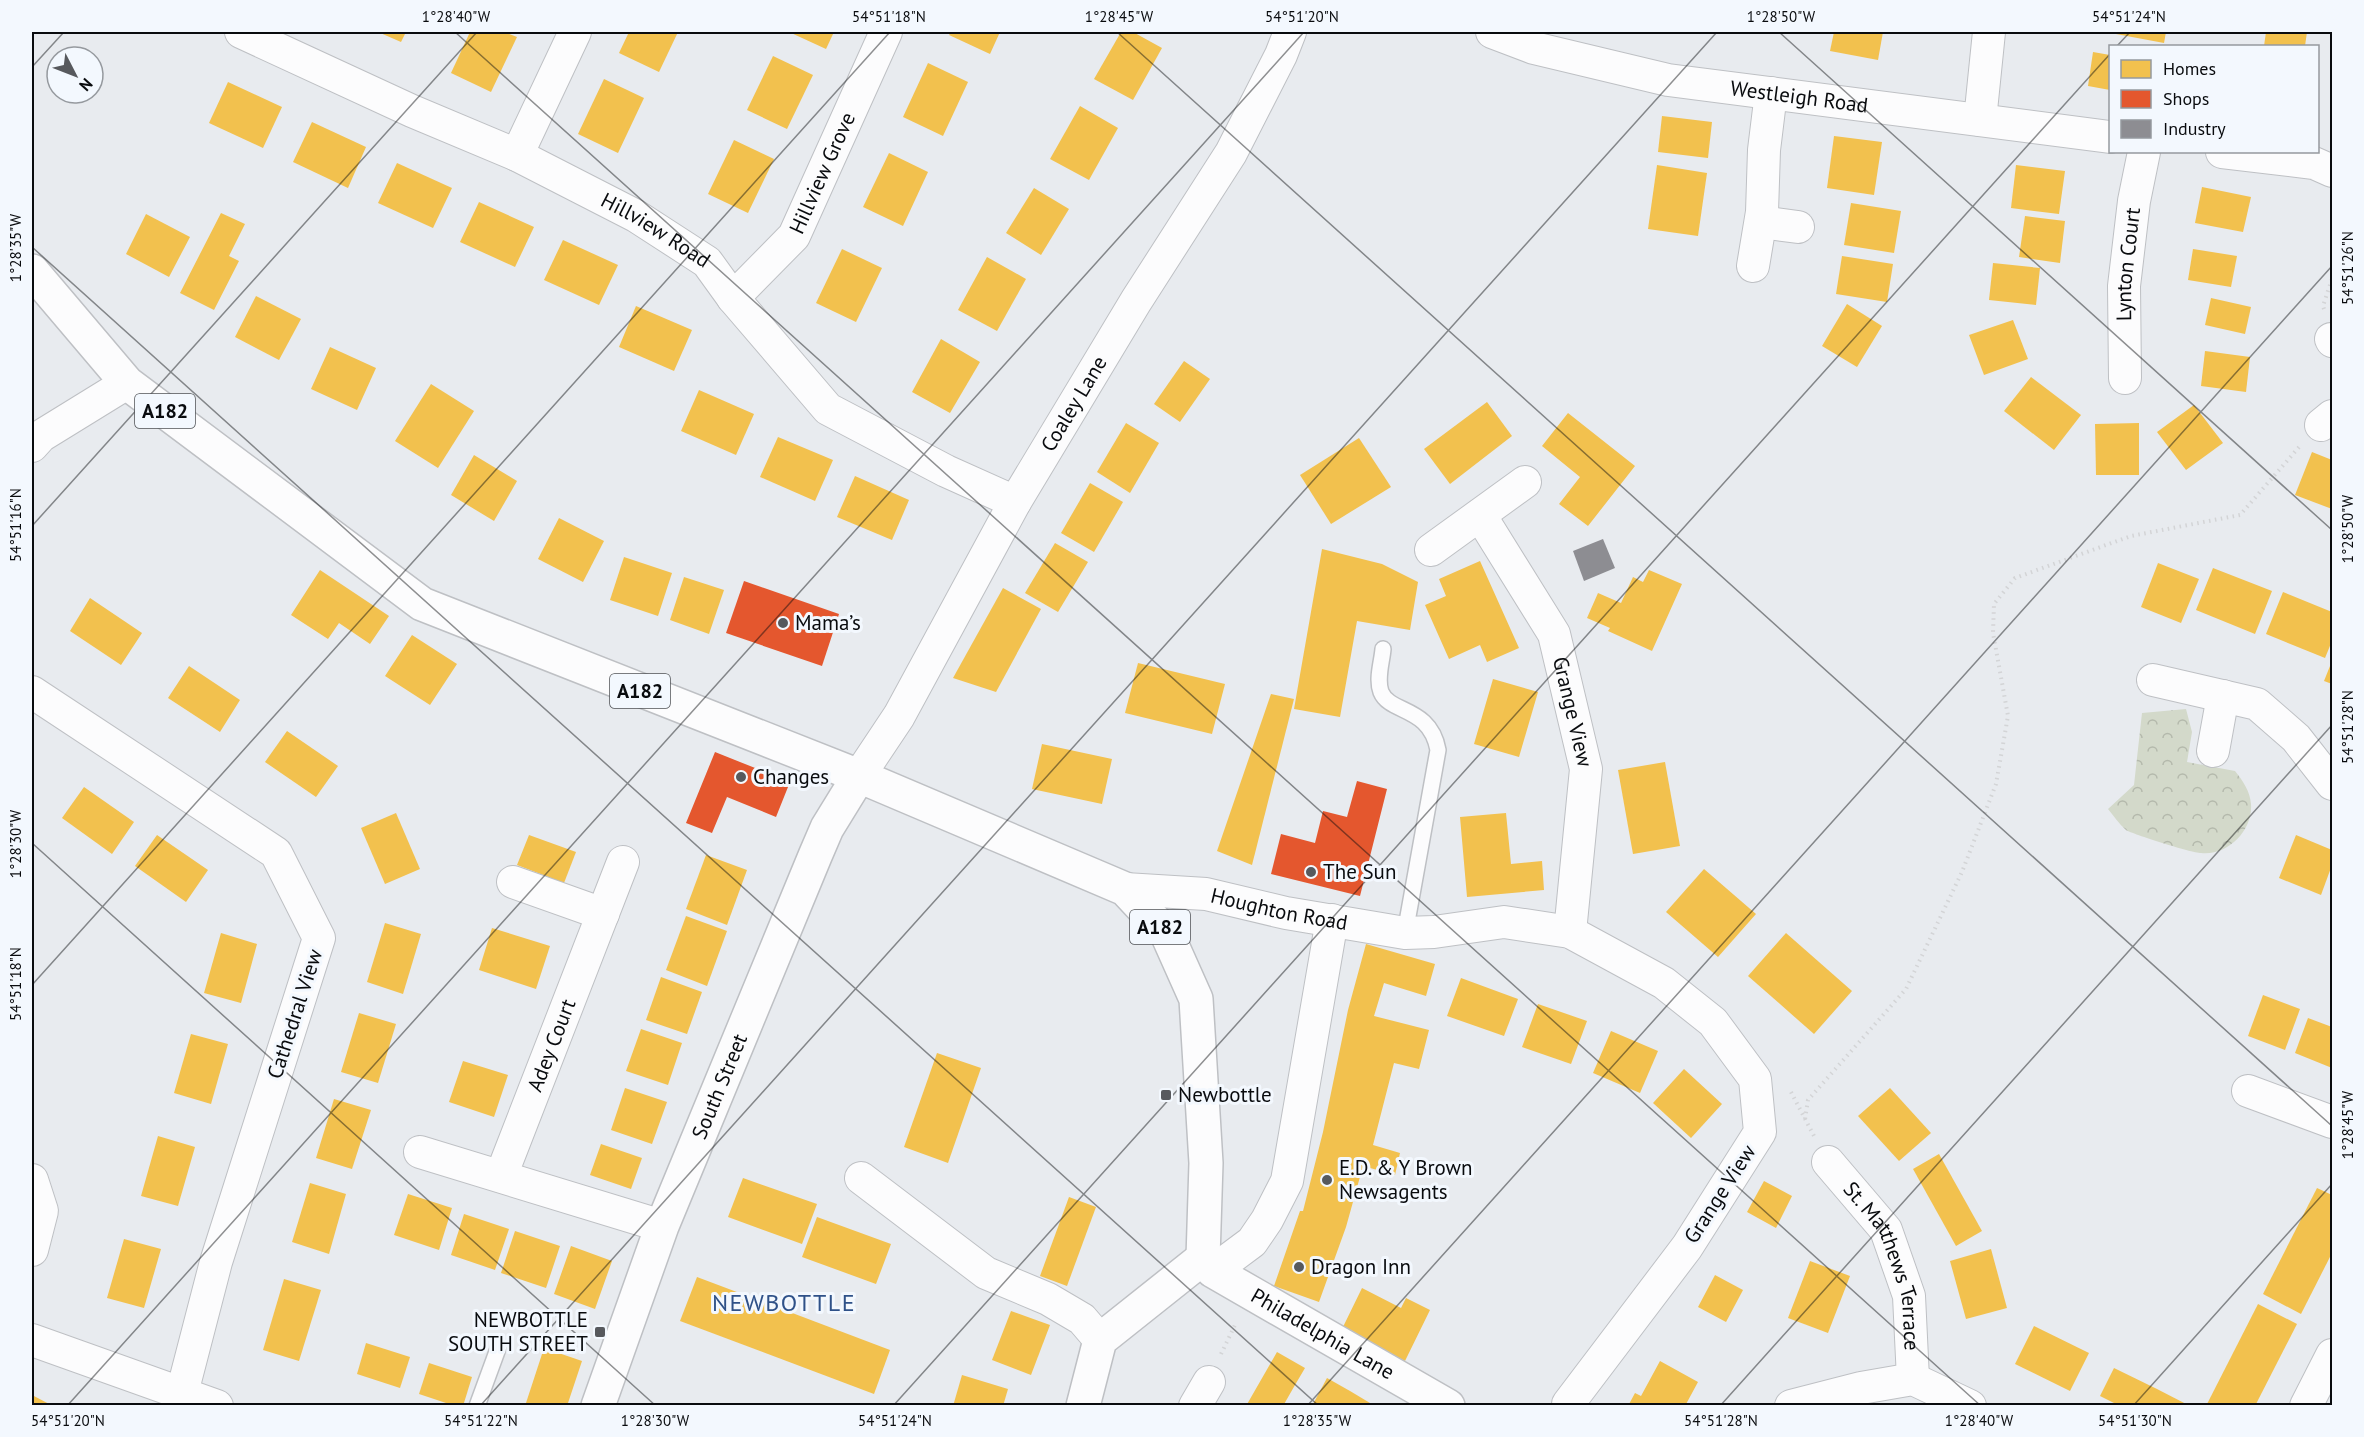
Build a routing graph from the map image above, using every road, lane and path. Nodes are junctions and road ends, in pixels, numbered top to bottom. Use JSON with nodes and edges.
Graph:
{"nodes":[{"id":1,"x":241,"y":32,"type":"edge"},
{"id":2,"x":574,"y":32,"type":"edge"},
{"id":3,"x":886,"y":32,"type":"edge"},
{"id":4,"x":1290,"y":32,"type":"edge"},
{"id":5,"x":1492,"y":32,"type":"edge"},
{"id":6,"x":1989,"y":32,"type":"edge"},
{"id":7,"x":1524,"y":37,"type":"edge"},
{"id":8,"x":1771,"y":93,"type":"junction"},
{"id":9,"x":1980,"y":120,"type":"junction"},
{"id":10,"x":2109,"y":137,"type":"edge"},
{"id":11,"x":2144,"y":153,"type":"edge"},
{"id":12,"x":2230,"y":153,"type":"edge"},
{"id":13,"x":517,"y":155,"type":"junction"},
{"id":14,"x":2332,"y":171,"type":"edge"},
{"id":15,"x":1761,"y":222,"type":"junction"},
{"id":16,"x":1798,"y":227,"type":"dead end"},
{"id":17,"x":1753,"y":266,"type":"dead end"},
{"id":18,"x":32,"y":271,"type":"edge"},
{"id":19,"x":733,"y":298,"type":"junction"},
{"id":20,"x":2125,"y":378,"type":"dead end"},
{"id":21,"x":127,"y":383,"type":"junction"},
{"id":22,"x":2327,"y":421,"type":"edge"},
{"id":23,"x":32,"y":446,"type":"edge"},
{"id":24,"x":1525,"y":482,"type":"dead end"},
{"id":25,"x":1015,"y":502,"type":"junction"},
{"id":26,"x":1480,"y":514,"type":"junction"},
{"id":27,"x":1431,"y":550,"type":"dead end"},
{"id":28,"x":1383,"y":649,"type":"dead end"},
{"id":29,"x":2153,"y":680,"type":"dead end"},
{"id":30,"x":32,"y":692,"type":"edge"},
{"id":31,"x":2223,"y":696,"type":"junction"},
{"id":32,"x":2213,"y":751,"type":"dead end"},
{"id":33,"x":859,"y":776,"type":"junction"},
{"id":34,"x":2332,"y":784,"type":"edge"},
{"id":35,"x":623,"y":862,"type":"dead end"},
{"id":36,"x":513,"y":882,"type":"dead end"},
{"id":37,"x":1125,"y":889,"type":"junction"},
{"id":38,"x":603,"y":914,"type":"junction"},
{"id":39,"x":1332,"y":920,"type":"junction"},
{"id":40,"x":1420,"y":932,"type":"junction"},
{"id":41,"x":1570,"y":932,"type":"junction"},
{"id":42,"x":2248,"y":1091,"type":"dead end"},
{"id":43,"x":1805,"y":1119,"type":"dead end"},
{"id":44,"x":2332,"y":1122,"type":"edge"},
{"id":45,"x":420,"y":1152,"type":"dead end"},
{"id":46,"x":1828,"y":1162,"type":"dead end"},
{"id":47,"x":501,"y":1176,"type":"junction"},
{"id":48,"x":861,"y":1178,"type":"dead end"},
{"id":49,"x":32,"y":1180,"type":"edge"},
{"id":50,"x":662,"y":1226,"type":"junction"},
{"id":51,"x":32,"y":1250,"type":"edge"},
{"id":52,"x":1208,"y":1265,"type":"junction"},
{"id":53,"x":1250,"y":1292,"type":"junction"},
{"id":54,"x":32,"y":1340,"type":"edge"},
{"id":55,"x":1100,"y":1340,"type":"junction"},
{"id":56,"x":499,"y":1346,"type":"dead end"},
{"id":57,"x":2332,"y":1355,"type":"edge"},
{"id":58,"x":1914,"y":1379,"type":"junction"},
{"id":59,"x":182,"y":1393,"type":"junction"},
{"id":60,"x":1202,"y":1394,"type":"edge"},
{"id":61,"x":1568,"y":1404,"type":"dead end"},
{"id":62,"x":217,"y":1406,"type":"edge"},
{"id":63,"x":477,"y":1406,"type":"edge"},
{"id":64,"x":598,"y":1406,"type":"edge"},
{"id":65,"x":1083,"y":1406,"type":"edge"},
{"id":66,"x":1448,"y":1406,"type":"edge"},
{"id":67,"x":1791,"y":1406,"type":"edge"},
{"id":68,"x":1970,"y":1406,"type":"edge"},
{"id":69,"x":2306,"y":1406,"type":"edge"}],
"edges":[{"from":1,"to":13,"type":"street","name":"Hillview Road"},
{"from":2,"to":13,"type":"street"},
{"from":3,"to":19,"type":"street","name":"Hillview Grove"},
{"from":4,"to":25,"type":"street","name":"Coaley Lane"},
{"from":5,"to":7,"type":"street","name":"Westleigh Road"},
{"from":6,"to":9,"type":"street"},
{"from":7,"to":8,"type":"street","name":"Westleigh Road"},
{"from":8,"to":9,"type":"street","name":"Westleigh Road"},
{"from":8,"to":15,"type":"street"},
{"from":9,"to":10,"type":"street","name":"Westleigh Road"},
{"from":11,"to":20,"type":"street","name":"Lynton Court"},
{"from":12,"to":14,"type":"street"},
{"from":13,"to":19,"type":"street","name":"Hillview Road"},
{"from":15,"to":16,"type":"street"},
{"from":15,"to":17,"type":"street"},
{"from":18,"to":21,"type":"main road","number":"A182"},
{"from":19,"to":25,"type":"street","name":"Hillview Road"},
{"from":21,"to":23,"type":"street"},
{"from":21,"to":33,"type":"main road","number":"A182"},
{"from":22,"to":43,"type":"path"},
{"from":24,"to":26,"type":"street"},
{"from":25,"to":33,"type":"street","name":"Coaley Lane"},
{"from":26,"to":27,"type":"street"},
{"from":26,"to":41,"type":"street","name":"Grange View"},
{"from":28,"to":40,"type":"lane"},
{"from":29,"to":31,"type":"street"},
{"from":30,"to":59,"type":"street","name":"Cathedral View"},
{"from":31,"to":32,"type":"street"},
{"from":31,"to":34,"type":"street"},
{"from":33,"to":37,"type":"main road","number":"A182"},
{"from":33,"to":50,"type":"main road","name":"South Street"},
{"from":35,"to":38,"type":"street","name":"Adey Court"},
{"from":36,"to":38,"type":"street"},
{"from":37,"to":39,"type":"street","name":"Houghton Road"},
{"from":37,"to":52,"type":"main road","number":"A182"},
{"from":38,"to":47,"type":"street","name":"Adey Court"},
{"from":39,"to":40,"type":"street","name":"Houghton Road"},
{"from":39,"to":52,"type":"street"},
{"from":40,"to":41,"type":"street","name":"Grange View"},
{"from":41,"to":61,"type":"street","name":"Grange View"},
{"from":42,"to":44,"type":"street"},
{"from":45,"to":47,"type":"street"},
{"from":46,"to":58,"type":"street","name":"St. Matthews Terrace"},
{"from":47,"to":50,"type":"street"},
{"from":48,"to":55,"type":"street"},
{"from":49,"to":51,"type":"street"},
{"from":50,"to":64,"type":"main road","name":"South Street"},
{"from":52,"to":53,"type":"main road","name":"Philadelphia Lane"},
{"from":52,"to":55,"type":"main road"},
{"from":53,"to":60,"type":"path"},
{"from":53,"to":66,"type":"main road","name":"Philadelphia Lane"},
{"from":54,"to":59,"type":"street"},
{"from":55,"to":65,"type":"main road"},
{"from":56,"to":63,"type":"lane"},
{"from":57,"to":69,"type":"street"},
{"from":58,"to":67,"type":"street"},
{"from":58,"to":68,"type":"street"},
{"from":59,"to":62,"type":"street"}]}
